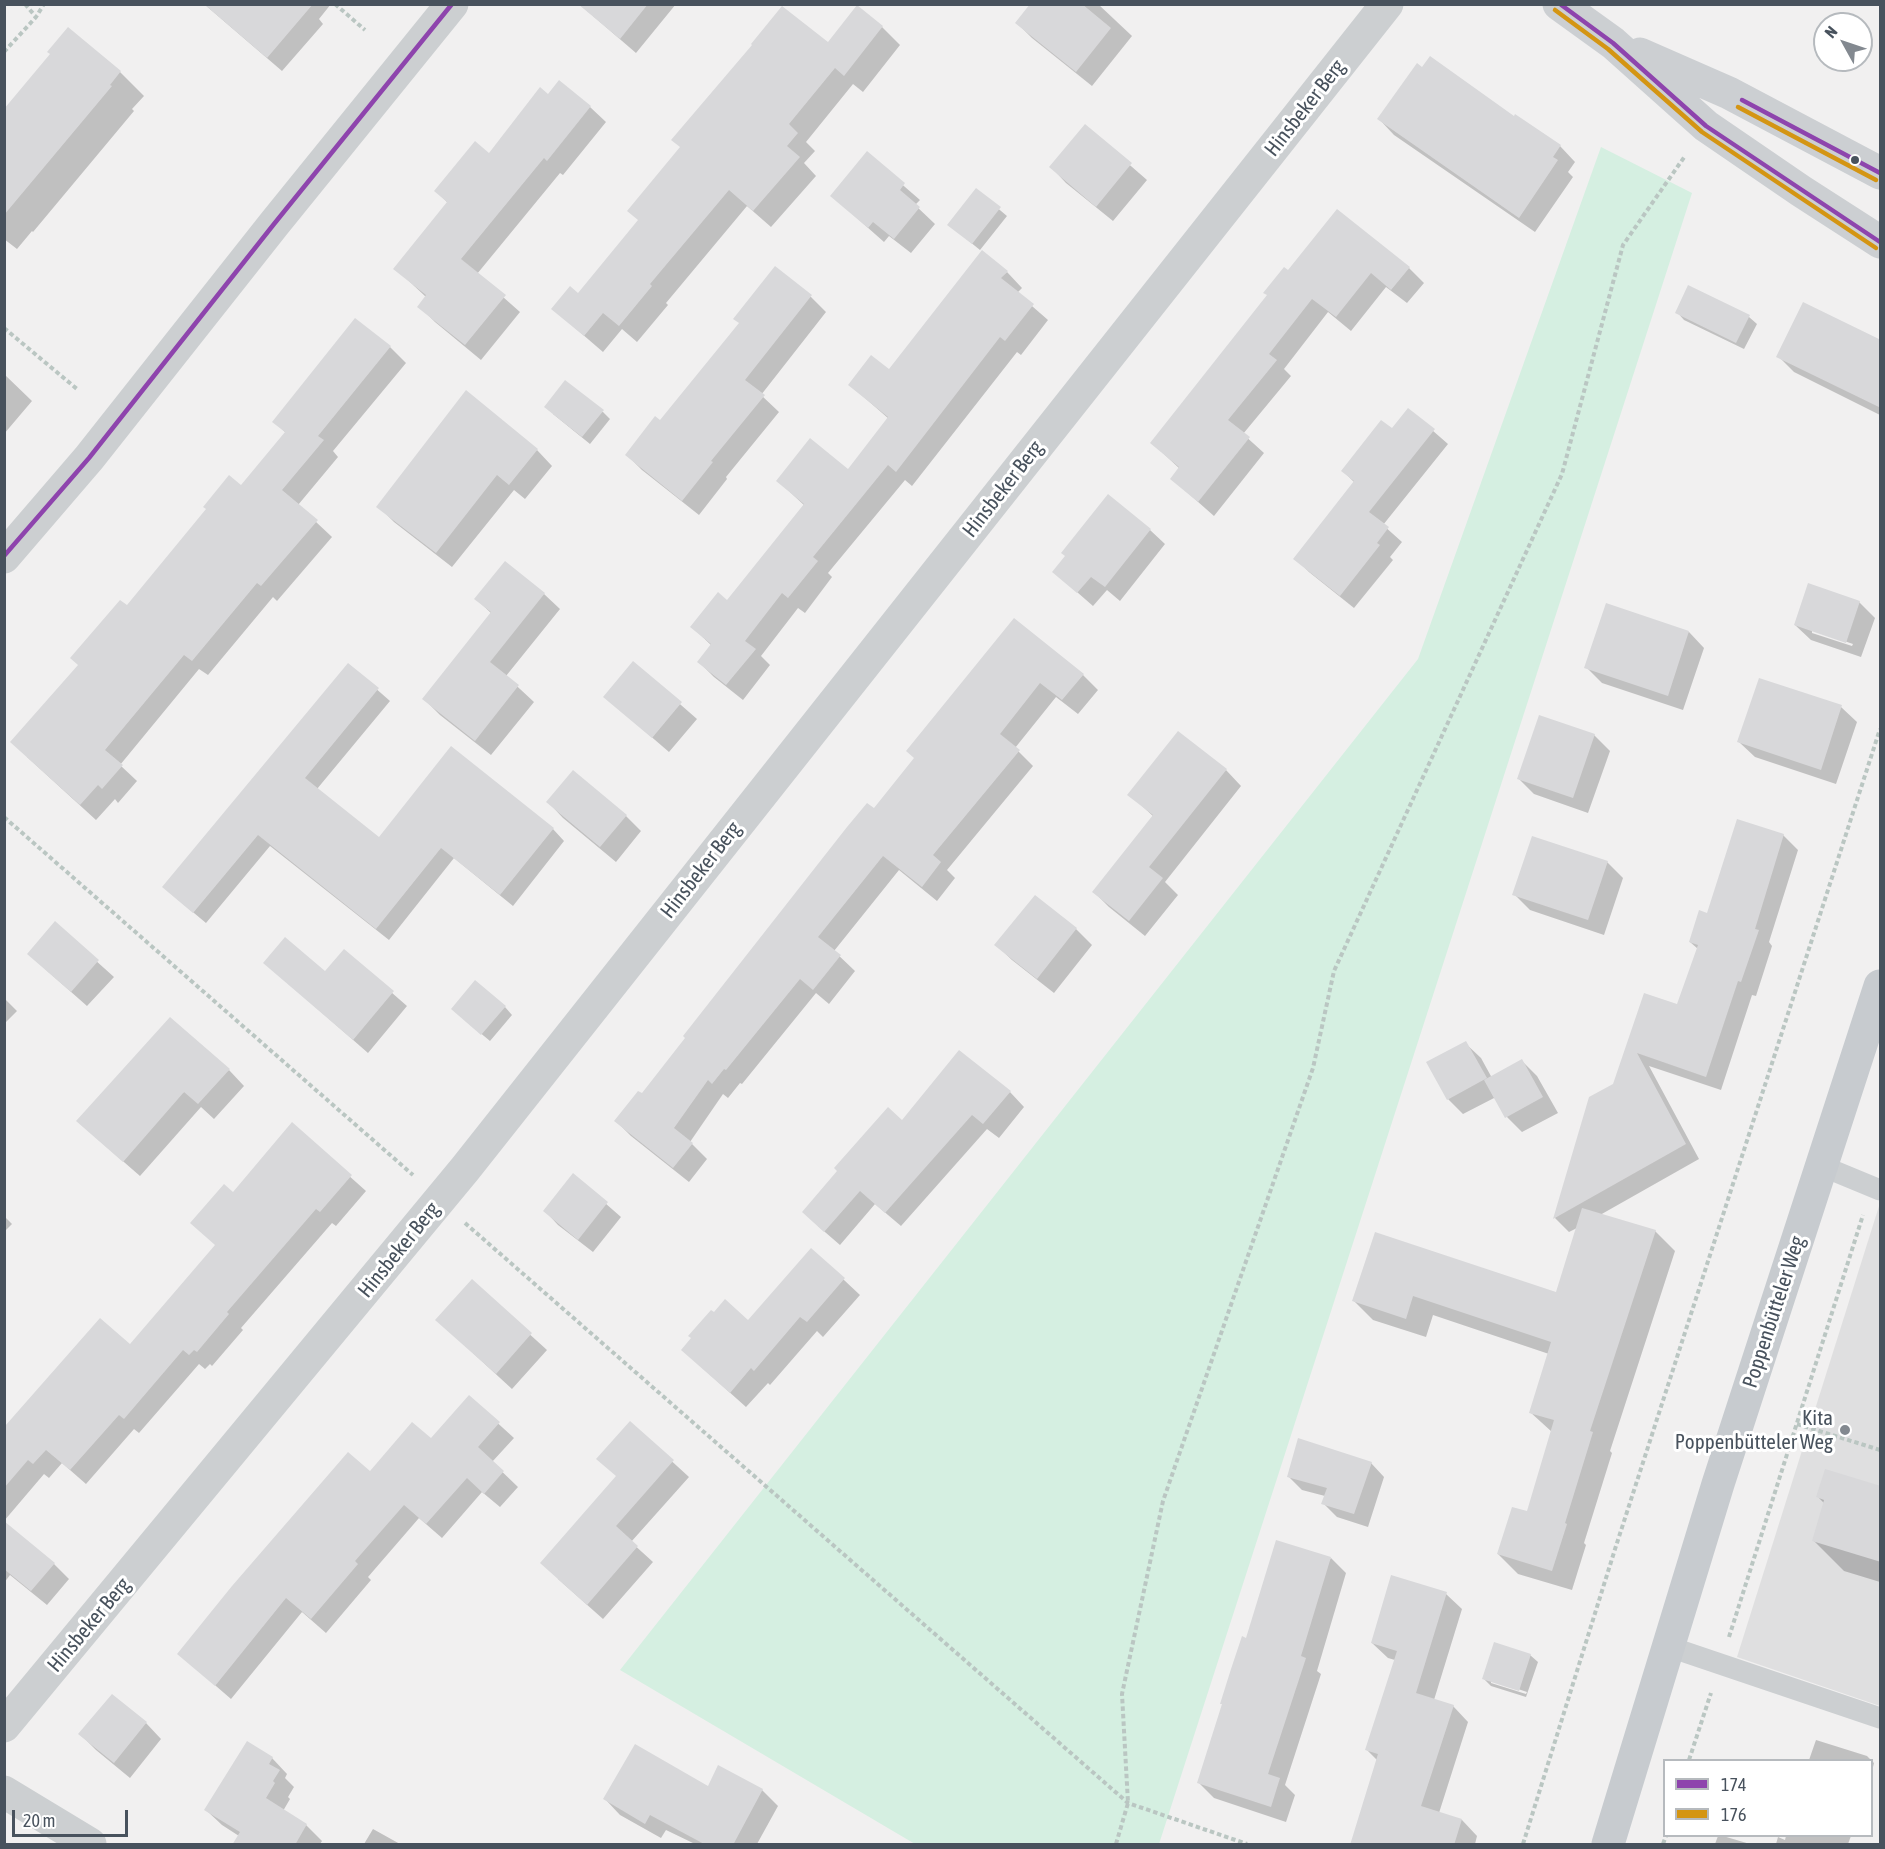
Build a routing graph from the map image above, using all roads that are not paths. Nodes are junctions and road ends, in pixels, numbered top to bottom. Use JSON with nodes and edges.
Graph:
{"nodes":[{"id":1,"x":452,"y":4,"type":"edge"},
{"id":2,"x":1387,"y":4,"type":"edge"},
{"id":3,"x":1559,"y":4,"type":"edge"},
{"id":4,"x":1613,"y":43,"type":"junction"},
{"id":5,"x":1881,"y":173,"type":"edge"},
{"id":6,"x":1881,"y":242,"type":"edge"},
{"id":7,"x":4,"y":557,"type":"edge"},
{"id":8,"x":1881,"y":986,"type":"edge"},
{"id":9,"x":1822,"y":1166,"type":"junction"},
{"id":10,"x":1876,"y":1187,"type":"edge"},
{"id":11,"x":1667,"y":1646,"type":"junction"},
{"id":12,"x":1881,"y":1718,"type":"edge"},
{"id":13,"x":4,"y":1726,"type":"edge"},
{"id":14,"x":4,"y":1792,"type":"edge"},
{"id":15,"x":90,"y":1845,"type":"edge"},
{"id":16,"x":1608,"y":1845,"type":"edge"}],
"edges":[{"from":1,"to":7,"type":"street"},
{"from":2,"to":13,"type":"street","name":"Hinsbeker Berg"},
{"from":3,"to":4,"type":"main road"},
{"from":4,"to":5,"type":"main road"},
{"from":4,"to":6,"type":"main road"},
{"from":8,"to":9,"type":"main road","name":"Poppenbütteler Weg"},
{"from":9,"to":10,"type":"lane"},
{"from":9,"to":11,"type":"main road","name":"Poppenbütteler Weg"},
{"from":11,"to":12,"type":"lane"},
{"from":11,"to":16,"type":"main road","name":"Poppenbütteler Weg"},
{"from":14,"to":15,"type":"street"}]}
